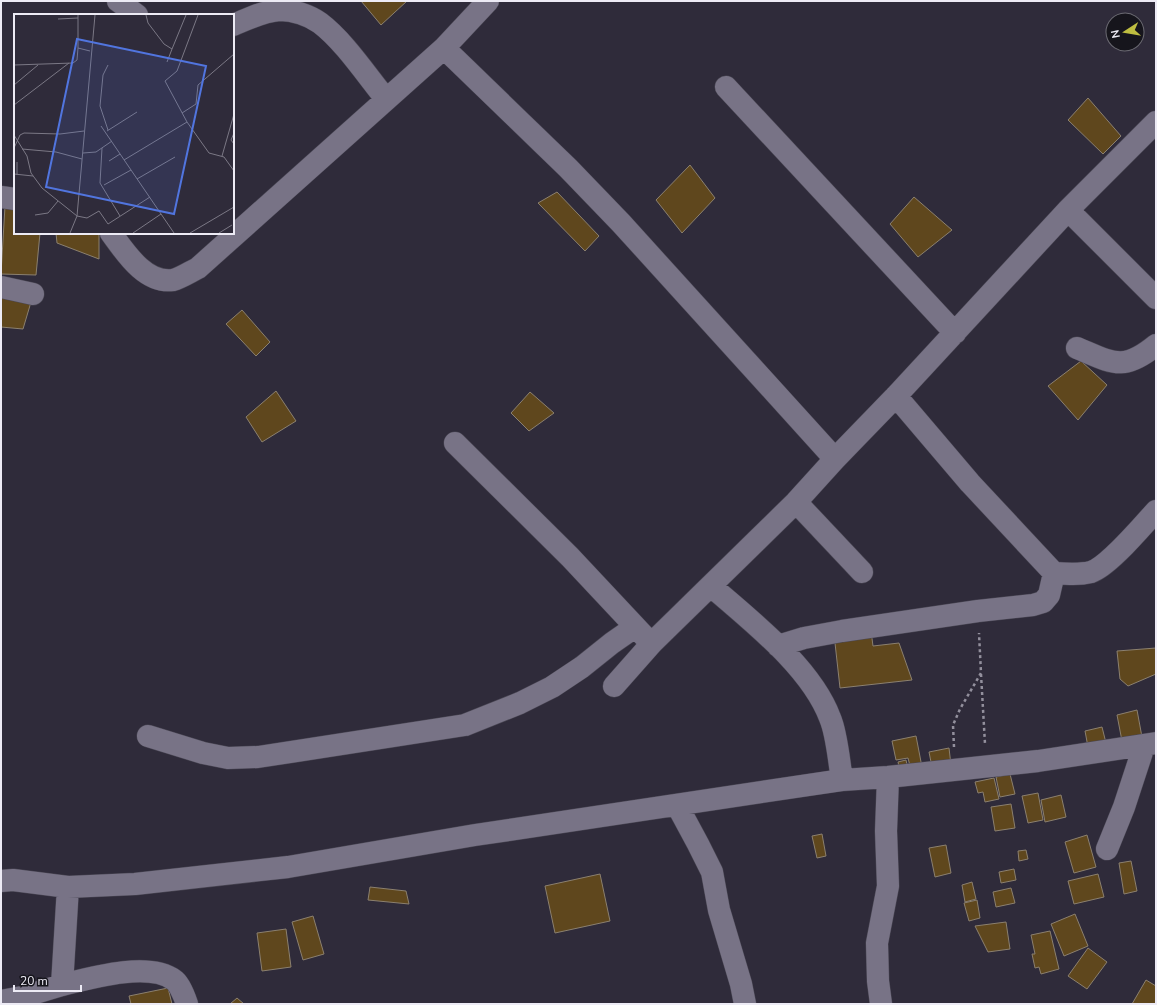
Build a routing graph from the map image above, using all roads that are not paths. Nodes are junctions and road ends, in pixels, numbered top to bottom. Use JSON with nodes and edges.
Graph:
{"nodes":[{"id":1,"x":118,"y":1,"type":"edge"},
{"id":2,"x":488,"y":1,"type":"edge"},
{"id":3,"x":136,"y":14,"type":"edge"},
{"id":4,"x":234,"y":25,"type":"edge"},
{"id":5,"x":444,"y":48,"type":"junction"},
{"id":6,"x":726,"y":87,"type":"dead end"},
{"id":7,"x":386,"y":99,"type":"junction"},
{"id":8,"x":1156,"y":122,"type":"edge"},
{"id":9,"x":1,"y":197,"type":"edge"},
{"id":10,"x":14,"y":200,"type":"edge"},
{"id":11,"x":1068,"y":210,"type":"junction"},
{"id":12,"x":112,"y":234,"type":"edge"},
{"id":13,"x":1,"y":287,"type":"edge"},
{"id":14,"x":33,"y":294,"type":"dead end"},
{"id":15,"x":1156,"y":298,"type":"edge"},
{"id":16,"x":955,"y":333,"type":"junction"},
{"id":17,"x":1156,"y":345,"type":"edge"},
{"id":18,"x":1077,"y":348,"type":"dead end"},
{"id":19,"x":896,"y":396,"type":"junction"},
{"id":20,"x":455,"y":443,"type":"dead end"},
{"id":21,"x":835,"y":459,"type":"junction"},
{"id":22,"x":796,"y":502,"type":"junction"},
{"id":23,"x":1156,"y":511,"type":"edge"},
{"id":24,"x":862,"y":572,"type":"dead end"},
{"id":25,"x":1054,"y":573,"type":"junction"},
{"id":26,"x":711,"y":586,"type":"junction"},
{"id":27,"x":634,"y":627,"type":"junction"},
{"id":28,"x":652,"y":643,"type":"junction"},
{"id":29,"x":778,"y":646,"type":"junction"},
{"id":30,"x":614,"y":686,"type":"dead end"},
{"id":31,"x":148,"y":736,"type":"dead end"},
{"id":32,"x":1150,"y":744,"type":"edge"},
{"id":33,"x":888,"y":777,"type":"junction"},
{"id":34,"x":842,"y":780,"type":"junction"},
{"id":35,"x":677,"y":805,"type":"junction"},
{"id":36,"x":1107,"y":850,"type":"dead end"},
{"id":37,"x":1,"y":881,"type":"edge"},
{"id":38,"x":68,"y":888,"type":"junction"},
{"id":39,"x":62,"y":985,"type":"junction"},
{"id":40,"x":1,"y":1001,"type":"edge"},
{"id":41,"x":187,"y":1004,"type":"edge"},
{"id":42,"x":745,"y":1004,"type":"edge"},
{"id":43,"x":881,"y":1004,"type":"edge"}],
"edges":[{"from":1,"to":3,"type":"street"},
{"from":2,"to":5,"type":"street"},
{"from":4,"to":7,"type":"street"},
{"from":5,"to":7,"type":"street"},
{"from":5,"to":21,"type":"street"},
{"from":6,"to":16,"type":"street"},
{"from":7,"to":12,"type":"street"},
{"from":8,"to":11,"type":"street"},
{"from":9,"to":10,"type":"street"},
{"from":11,"to":15,"type":"street"},
{"from":11,"to":16,"type":"street"},
{"from":13,"to":14,"type":"street"},
{"from":16,"to":19,"type":"street"},
{"from":17,"to":18,"type":"street"},
{"from":19,"to":21,"type":"street"},
{"from":19,"to":25,"type":"street"},
{"from":20,"to":27,"type":"street"},
{"from":21,"to":22,"type":"street"},
{"from":22,"to":24,"type":"street"},
{"from":22,"to":26,"type":"street"},
{"from":23,"to":25,"type":"street"},
{"from":25,"to":29,"type":"street"},
{"from":26,"to":28,"type":"street"},
{"from":26,"to":29,"type":"street"},
{"from":27,"to":28,"type":"street"},
{"from":27,"to":31,"type":"street"},
{"from":28,"to":30,"type":"street"},
{"from":29,"to":34,"type":"street"},
{"from":32,"to":33,"type":"street"},
{"from":32,"to":36,"type":"street"},
{"from":33,"to":34,"type":"street"},
{"from":33,"to":43,"type":"street"},
{"from":34,"to":35,"type":"street"},
{"from":35,"to":38,"type":"street"},
{"from":35,"to":42,"type":"street"},
{"from":37,"to":38,"type":"street"},
{"from":38,"to":39,"type":"street"},
{"from":39,"to":40,"type":"street"},
{"from":39,"to":41,"type":"street"}]}
